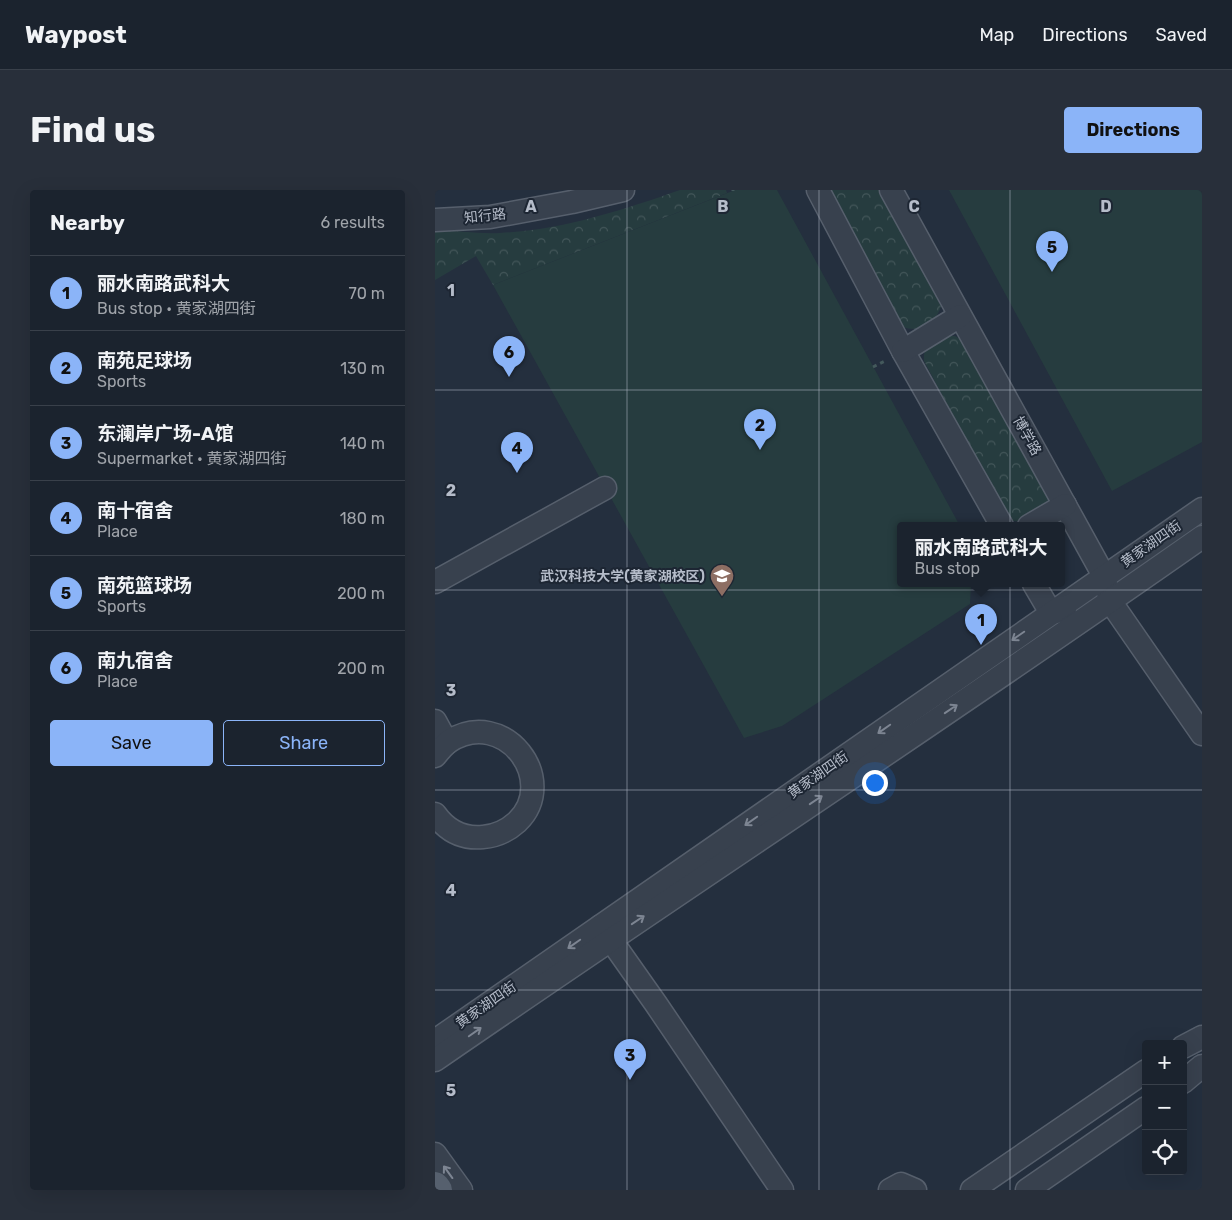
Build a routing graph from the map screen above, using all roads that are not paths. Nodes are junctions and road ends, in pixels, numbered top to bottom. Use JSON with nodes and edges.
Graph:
{"nodes":[{"id":1,"x":574,"y":190,"type":"edge"},
{"id":2,"x":623,"y":190,"type":"edge"},
{"id":3,"x":818,"y":190,"type":"edge"},
{"id":4,"x":891,"y":190,"type":"edge"},
{"id":5,"x":435,"y":210,"type":"edge"},
{"id":6,"x":435,"y":220,"type":"edge"},
{"id":7,"x":960,"y":316,"type":"junction"},
{"id":8,"x":903,"y":350,"type":"junction"},
{"id":9,"x":605,"y":488,"type":"dead end"},
{"id":10,"x":1065,"y":505,"type":"junction"},
{"id":11,"x":1202,"y":509,"type":"edge"},
{"id":12,"x":1000,"y":522,"type":"edge"},
{"id":13,"x":1036,"y":522,"type":"edge"},
{"id":14,"x":1202,"y":537,"type":"edge"},
{"id":15,"x":1105,"y":576,"type":"junction"},
{"id":16,"x":435,"y":582,"type":"edge"},
{"id":17,"x":1036,"y":587,"type":"edge"},
{"id":18,"x":1110,"y":601,"type":"junction"},
{"id":19,"x":1051,"y":613,"type":"junction"},
{"id":20,"x":435,"y":721,"type":"edge"},
{"id":21,"x":1202,"y":734,"type":"edge"},
{"id":22,"x":441,"y":750,"type":"edge"},
{"id":23,"x":435,"y":814,"type":"edge"},
{"id":24,"x":606,"y":932,"type":"junction"},
{"id":25,"x":1202,"y":1037,"type":"edge"},
{"id":26,"x":435,"y":1041,"type":"edge"},
{"id":27,"x":1187,"y":1045,"type":"edge"},
{"id":28,"x":435,"y":1060,"type":"edge"},
{"id":29,"x":1202,"y":1066,"type":"edge"},
{"id":30,"x":1142,"y":1074,"type":"edge"},
{"id":31,"x":1187,"y":1079,"type":"edge"},
{"id":32,"x":1142,"y":1111,"type":"edge"},
{"id":33,"x":435,"y":1154,"type":"edge"},
{"id":34,"x":435,"y":1186,"type":"edge"},
{"id":35,"x":438,"y":1190,"type":"edge"},
{"id":36,"x":461,"y":1190,"type":"edge"},
{"id":37,"x":782,"y":1190,"type":"edge"},
{"id":38,"x":972,"y":1190,"type":"edge"},
{"id":39,"x":1027,"y":1190,"type":"edge"}],
"edges":[{"from":1,"to":5,"type":"street","name":"知行路"},
{"from":2,"to":6,"type":"street","name":"知行路"},
{"from":3,"to":8,"type":"street"},
{"from":4,"to":7,"type":"street","name":"博学路"},
{"from":7,"to":8,"type":"street"},
{"from":7,"to":10,"type":"street","name":"博学路"},
{"from":8,"to":12,"type":"street"},
{"from":9,"to":16,"type":"street"},
{"from":10,"to":13,"type":"street"},
{"from":10,"to":15,"type":"street","name":"博学路"},
{"from":11,"to":15,"type":"street","name":"黄家湖四街"},
{"from":14,"to":18,"type":"street","name":"黄家湖四街"},
{"from":15,"to":18,"type":"street","name":"博学路"},
{"from":15,"to":19,"type":"street","name":"黄家湖四街"},
{"from":17,"to":19,"type":"street"},
{"from":18,"to":19,"type":"street"},
{"from":18,"to":21,"type":"street"},
{"from":24,"to":18,"type":"street","name":"黄家湖四街","one_way":true},
{"from":19,"to":24,"type":"street","name":"黄家湖四街","one_way":true},
{"from":20,"to":22,"type":"street"},
{"from":22,"to":23,"type":"street"},
{"from":24,"to":26,"type":"street","name":"黄家湖四街","one_way":true},
{"from":28,"to":24,"type":"street","name":"黄家湖四街","one_way":true},
{"from":24,"to":37,"type":"street"},
{"from":25,"to":27,"type":"street"},
{"from":29,"to":31,"type":"street"},
{"from":30,"to":38,"type":"street"},
{"from":32,"to":39,"type":"street"},
{"from":36,"to":33,"type":"street","one_way":true},
{"from":34,"to":35,"type":"main road"}]}
